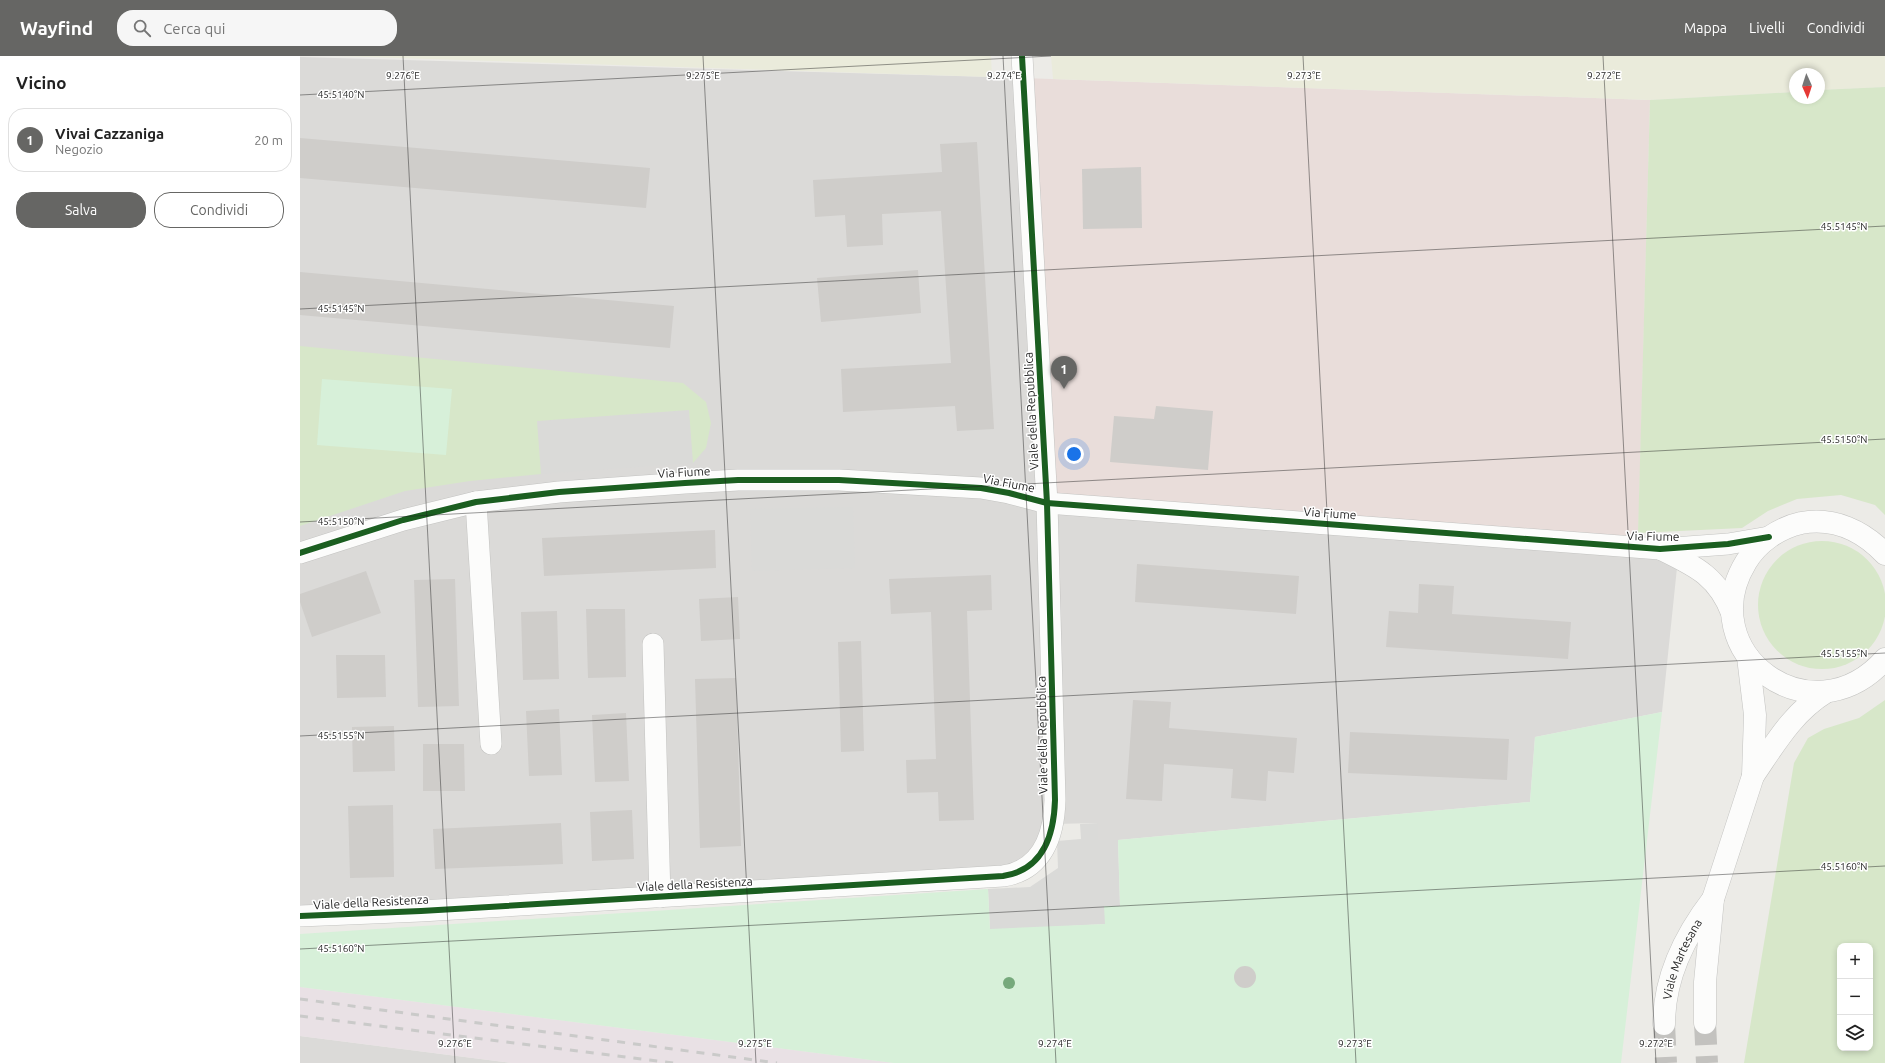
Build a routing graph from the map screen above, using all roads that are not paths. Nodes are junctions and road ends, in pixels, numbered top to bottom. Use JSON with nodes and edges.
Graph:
{"nodes":[{"id":1,"x":1022,"y":56,"type":"edge"},
{"id":2,"x":476,"y":502,"type":"junction"},
{"id":3,"x":1047,"y":503,"type":"junction"},
{"id":4,"x":1768,"y":537,"type":"junction"},
{"id":5,"x":1660,"y":549,"type":"junction"},
{"id":6,"x":300,"y":553,"type":"edge"},
{"id":7,"x":1885,"y":554,"type":"edge"},
{"id":8,"x":1732,"y":614,"type":"junction"},
{"id":9,"x":652,"y":644,"type":"dead end"},
{"id":10,"x":1748,"y":657,"type":"junction"},
{"id":11,"x":1885,"y":659,"type":"edge"},
{"id":12,"x":1826,"y":692,"type":"junction"},
{"id":13,"x":491,"y":744,"type":"dead end"},
{"id":14,"x":1753,"y":776,"type":"junction"},
{"id":15,"x":1055,"y":814,"type":"joint"},
{"id":16,"x":660,"y":897,"type":"junction"},
{"id":17,"x":1713,"y":899,"type":"junction"},
{"id":18,"x":300,"y":916,"type":"edge"},
{"id":19,"x":1705,"y":1023,"type":"tunnel mouth"},
{"id":20,"x":1664,"y":1024,"type":"tunnel mouth"}],
"edges":[{"from":1,"to":3,"type":"street","name":"Viale della Repubblica"},
{"from":2,"to":3,"type":"street","name":"Via Fiume"},
{"from":2,"to":6,"type":"street","name":"Via Fiume"},
{"from":2,"to":13,"type":"street"},
{"from":3,"to":5,"type":"street","name":"Via Fiume"},
{"from":3,"to":15,"type":"street","name":"Viale della Repubblica"},
{"from":4,"to":5,"type":"street","name":"Via Fiume"},
{"from":4,"to":7,"type":"street"},
{"from":4,"to":8,"type":"street"},
{"from":5,"to":8,"type":"street","name":"Via Fiume"},
{"from":8,"to":10,"type":"street"},
{"from":9,"to":16,"type":"street"},
{"from":10,"to":12,"type":"street"},
{"from":10,"to":14,"type":"street","name":"Viale Martesana"},
{"from":11,"to":12,"type":"street"},
{"from":12,"to":14,"type":"street","name":"Viale Martesana"},
{"from":14,"to":17,"type":"street","name":"Viale Martesana"},
{"from":15,"to":16,"type":"street","name":"Viale della Resistenza"},
{"from":16,"to":18,"type":"street","name":"Viale della Resistenza"},
{"from":17,"to":19,"type":"street","name":"Viale Martesana"},
{"from":17,"to":20,"type":"street","name":"Viale Martesana"}]}
